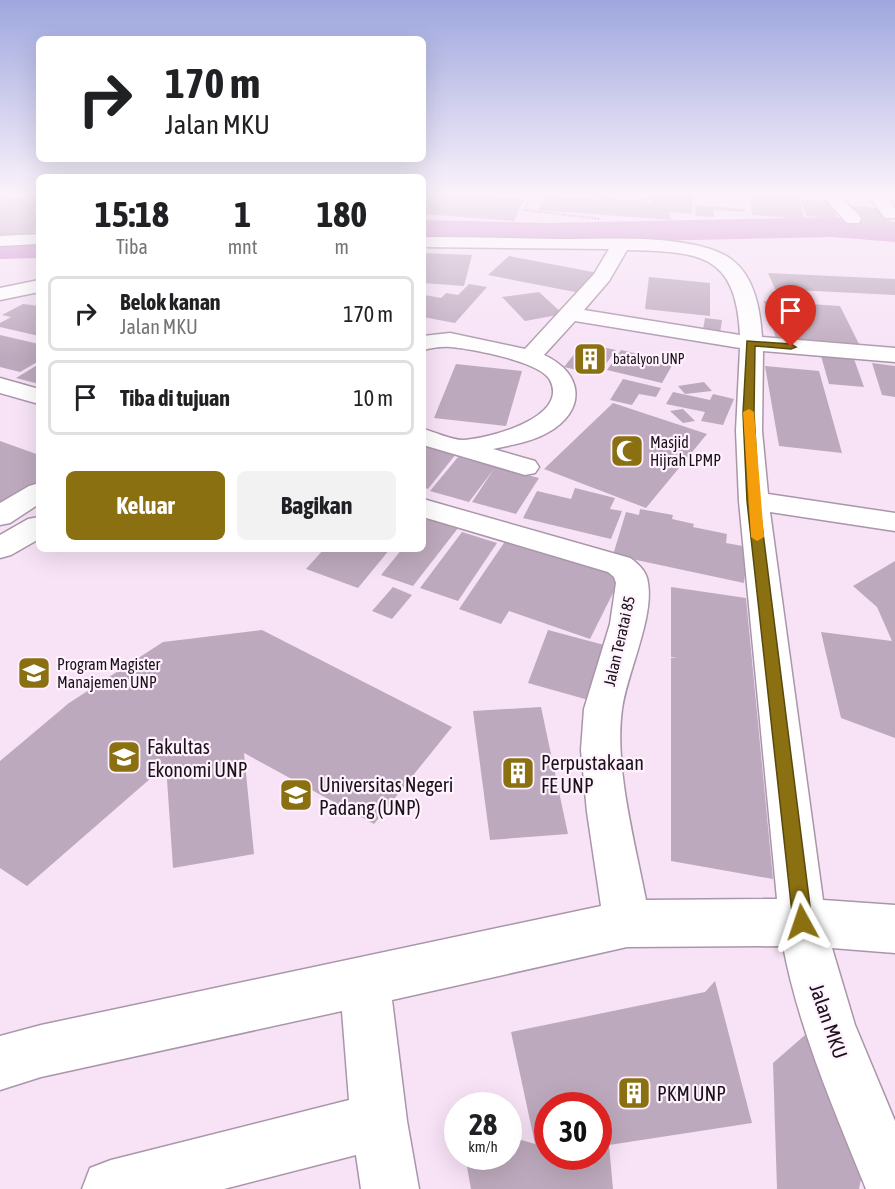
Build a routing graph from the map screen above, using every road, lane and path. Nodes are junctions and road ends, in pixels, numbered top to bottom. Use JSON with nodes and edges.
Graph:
{"nodes":[{"id":1,"x":618,"y":248,"type":"edge"},
{"id":2,"x":671,"y":248,"type":"edge"},
{"id":3,"x":36,"y":287,"type":"edge"},
{"id":4,"x":0,"y":294,"type":"edge"},
{"id":5,"x":570,"y":314,"type":"junction"},
{"id":6,"x":426,"y":343,"type":"edge"},
{"id":7,"x":750,"y":343,"type":"junction"},
{"id":8,"x":895,"y":355,"type":"edge"},
{"id":9,"x":530,"y":357,"type":"junction"},
{"id":10,"x":0,"y":385,"type":"edge"},
{"id":11,"x":36,"y":396,"type":"edge"},
{"id":12,"x":426,"y":439,"type":"edge"},
{"id":13,"x":463,"y":448,"type":"junction"},
{"id":14,"x":525,"y":467,"type":"dead end"},
{"id":15,"x":753,"y":501,"type":"junction"},
{"id":16,"x":426,"y":509,"type":"edge"},
{"id":17,"x":28,"y":510,"type":"edge"},
{"id":18,"x":895,"y":522,"type":"edge"},
{"id":19,"x":0,"y":548,"type":"edge"},
{"id":20,"x":802,"y":922,"type":"junction"},
{"id":21,"x":627,"y":924,"type":"junction"},
{"id":22,"x":895,"y":929,"type":"edge"},
{"id":23,"x":365,"y":982,"type":"junction"},
{"id":24,"x":0,"y":1063,"type":"edge"},
{"id":25,"x":379,"y":1121,"type":"junction"},
{"id":26,"x":111,"y":1189,"type":"edge"},
{"id":27,"x":390,"y":1189,"type":"edge"},
{"id":28,"x":895,"y":1189,"type":"edge"}],
"edges":[{"from":1,"to":5,"type":"street"},
{"from":2,"to":7,"type":"street","name":"Jalan MKU"},
{"from":3,"to":4,"type":"street"},
{"from":5,"to":7,"type":"street"},
{"from":5,"to":9,"type":"street"},
{"from":6,"to":9,"type":"street"},
{"from":7,"to":8,"type":"street"},
{"from":7,"to":15,"type":"street","name":"Jalan MKU"},
{"from":9,"to":13,"type":"street"},
{"from":10,"to":11,"type":"street"},
{"from":12,"to":13,"type":"street"},
{"from":13,"to":14,"type":"street"},
{"from":15,"to":18,"type":"street"},
{"from":15,"to":20,"type":"street","name":"Jalan MKU"},
{"from":16,"to":21,"type":"street","name":"Jalan Teratai 85"},
{"from":17,"to":19,"type":"street"},
{"from":20,"to":21,"type":"street"},
{"from":20,"to":22,"type":"street"},
{"from":20,"to":28,"type":"street","name":"Jalan MKU"},
{"from":21,"to":23,"type":"street"},
{"from":23,"to":24,"type":"street"},
{"from":23,"to":25,"type":"street"},
{"from":25,"to":26,"type":"street"},
{"from":25,"to":27,"type":"street"}]}
